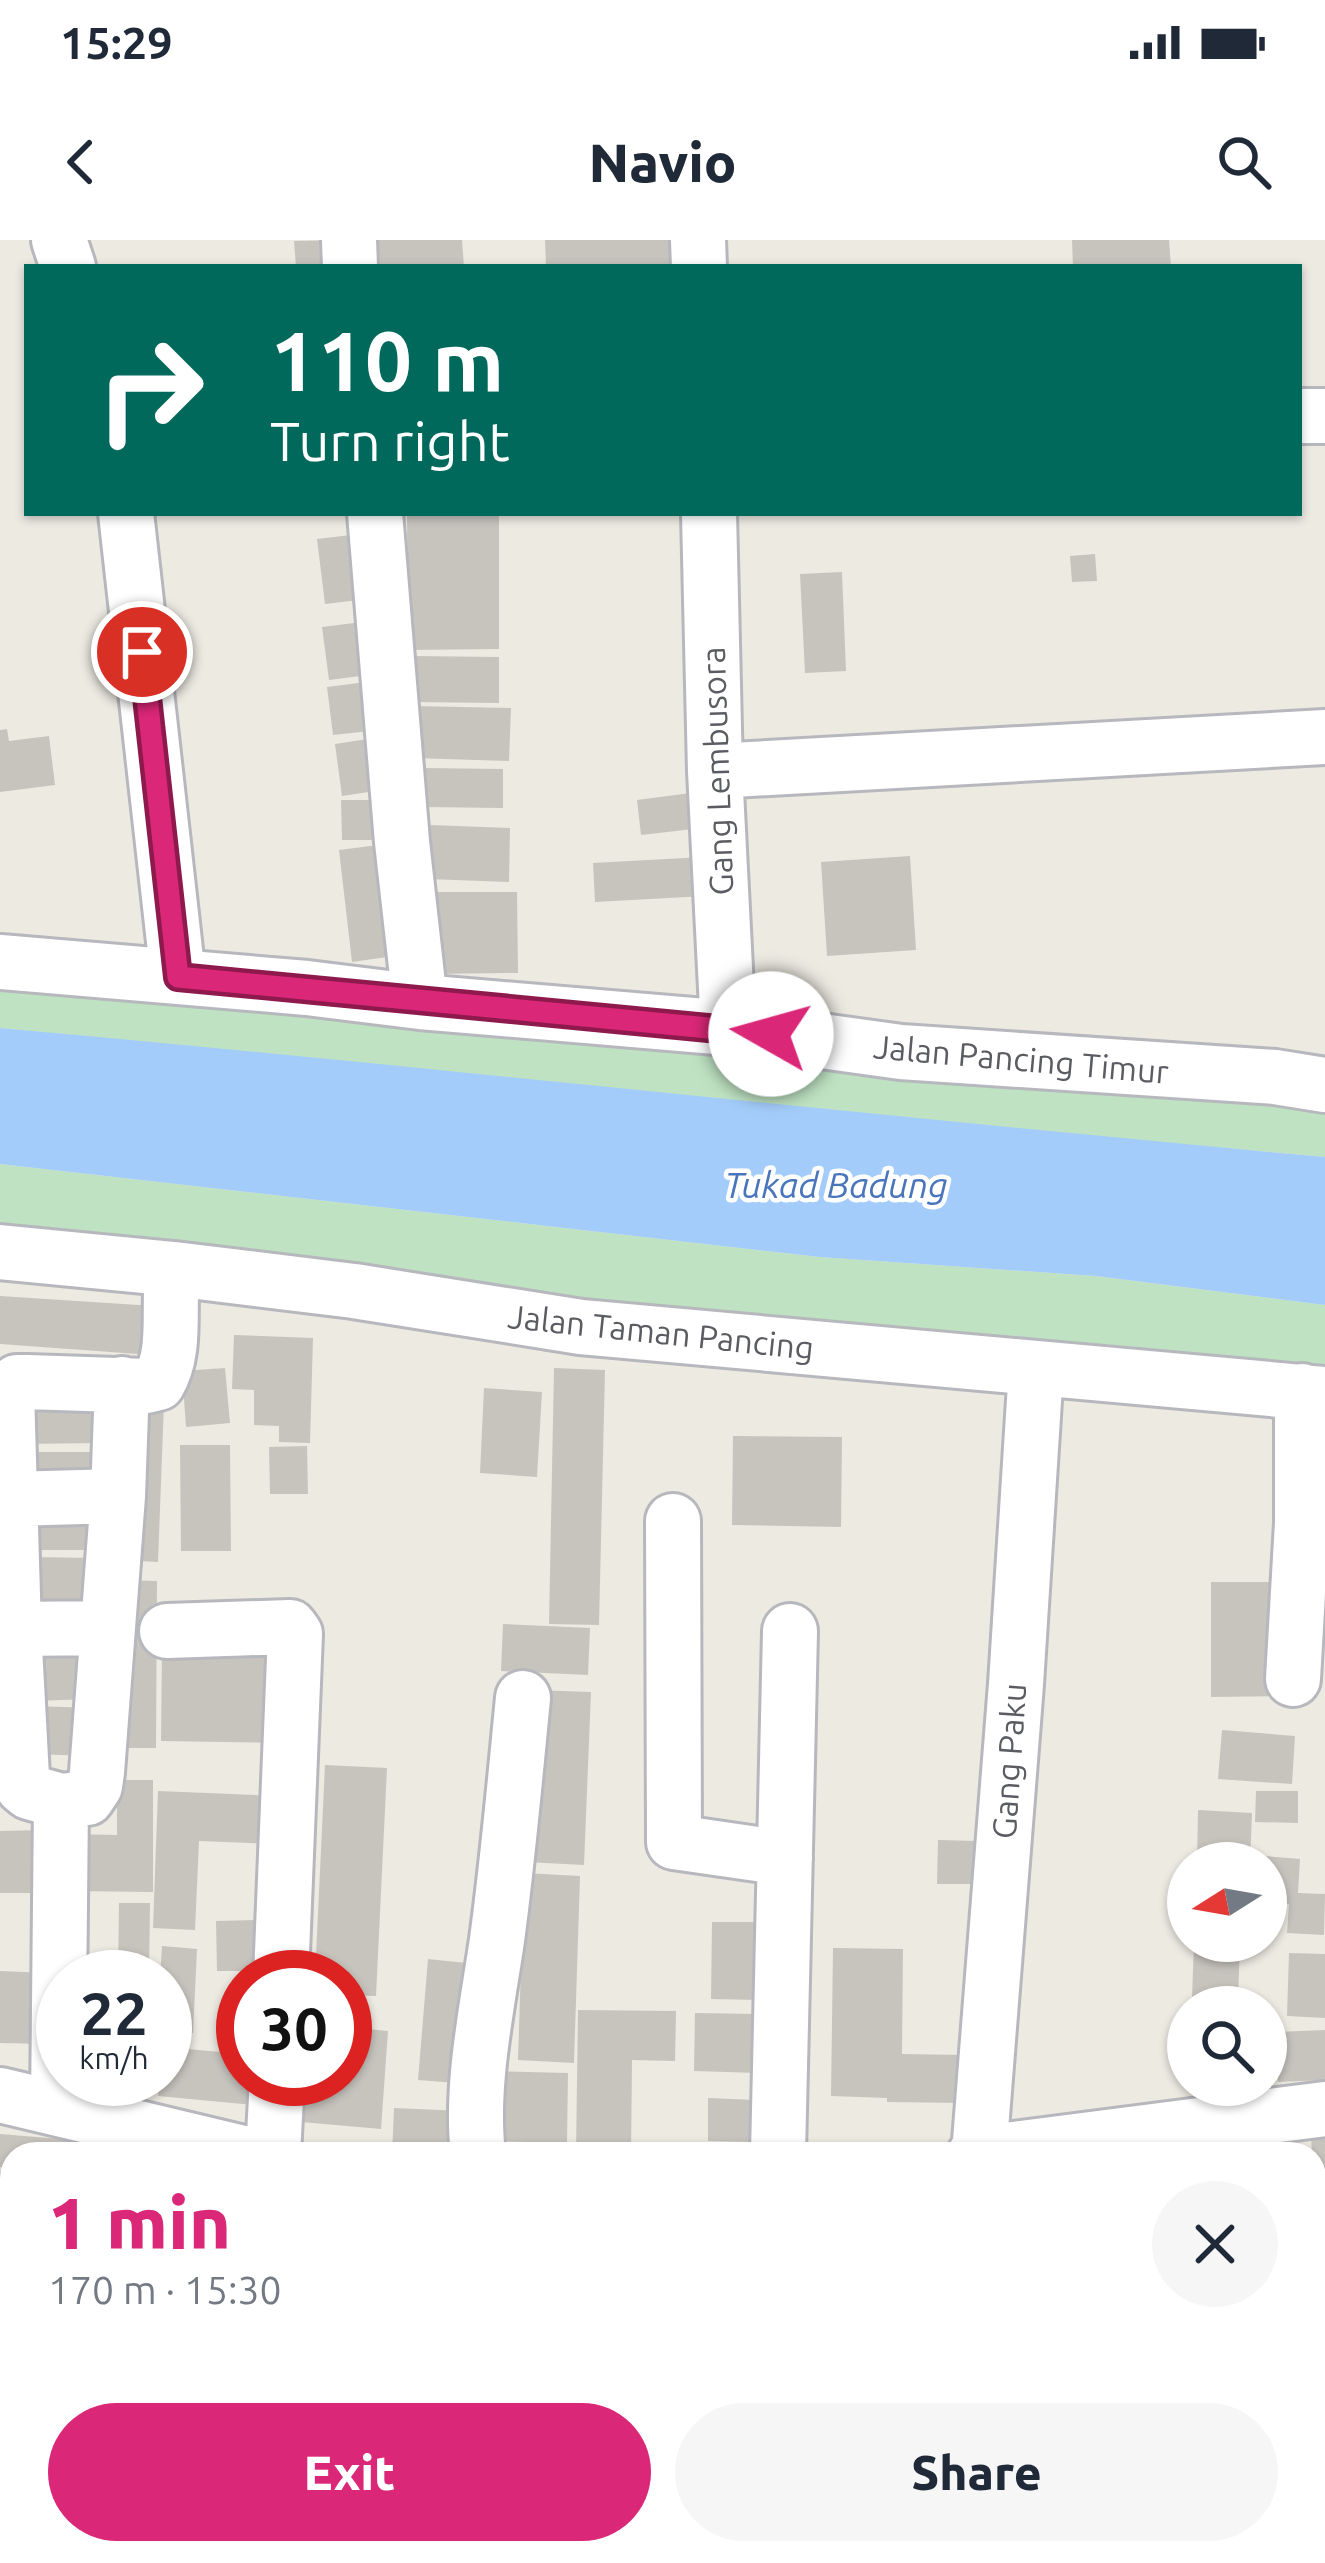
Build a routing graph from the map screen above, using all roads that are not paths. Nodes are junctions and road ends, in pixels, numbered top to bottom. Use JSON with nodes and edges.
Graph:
{"nodes":[{"id":1,"x":126,"y":516,"type":"edge"},
{"id":2,"x":375,"y":516,"type":"edge"},
{"id":3,"x":710,"y":516,"type":"edge"},
{"id":4,"x":1325,"y":737,"type":"edge"},
{"id":5,"x":716,"y":771,"type":"junction"},
{"id":6,"x":0,"y":962,"type":"edge"},
{"id":7,"x":178,"y":977,"type":"junction"},
{"id":8,"x":420,"y":1002,"type":"junction"},
{"id":9,"x":728,"y":1028,"type":"junction"},
{"id":10,"x":1325,"y":1084,"type":"edge"},
{"id":11,"x":0,"y":1252,"type":"edge"},
{"id":12,"x":171,"y":1292,"type":"dead end"},
{"id":13,"x":1036,"y":1369,"type":"junction"},
{"id":14,"x":122,"y":1384,"type":"junction"},
{"id":15,"x":1313,"y":1393,"type":"edge"},
{"id":16,"x":118,"y":1496,"type":"junction"},
{"id":17,"x":11,"y":1499,"type":"junction"},
{"id":18,"x":673,"y":1521,"type":"dead end"},
{"id":19,"x":108,"y":1628,"type":"junction"},
{"id":20,"x":14,"y":1629,"type":"junction"},
{"id":21,"x":167,"y":1630,"type":"dead end"},
{"id":22,"x":790,"y":1631,"type":"dead end"},
{"id":23,"x":1293,"y":1678,"type":"dead end"},
{"id":24,"x":523,"y":1698,"type":"dead end"},
{"id":25,"x":61,"y":1801,"type":"junction"},
{"id":26,"x":785,"y":1858,"type":"junction"},
{"id":27,"x":282,"y":1950,"type":"edge"},
{"id":28,"x":0,"y":2095,"type":"edge"},
{"id":29,"x":267,"y":2106,"type":"edge"},
{"id":30,"x":58,"y":2108,"type":"junction"},
{"id":31,"x":1325,"y":2109,"type":"edge"},
{"id":32,"x":202,"y":2142,"type":"edge"},
{"id":33,"x":253,"y":2142,"type":"edge"},
{"id":34,"x":477,"y":2142,"type":"edge"},
{"id":35,"x":778,"y":2142,"type":"edge"},
{"id":36,"x":978,"y":2142,"type":"edge"},
{"id":37,"x":1070,"y":2142,"type":"edge"}],
"edges":[{"from":1,"to":7,"type":"street"},
{"from":2,"to":8,"type":"street"},
{"from":3,"to":5,"type":"street","name":"Gang Lembusora"},
{"from":4,"to":5,"type":"street"},
{"from":5,"to":9,"type":"street","name":"Gang Lembusora"},
{"from":6,"to":7,"type":"street","name":"Jalan Pancing Timur"},
{"from":7,"to":8,"type":"street","name":"Jalan Pancing Timur"},
{"from":8,"to":9,"type":"street","name":"Jalan Pancing Timur"},
{"from":9,"to":10,"type":"street","name":"Jalan Pancing Timur"},
{"from":11,"to":13,"type":"street","name":"Jalan Taman Pancing"},
{"from":12,"to":14,"type":"street"},
{"from":13,"to":15,"type":"street","name":"Jalan Taman Pancing"},
{"from":13,"to":36,"type":"street","name":"Gang Paku"},
{"from":14,"to":16,"type":"street"},
{"from":14,"to":17,"type":"street"},
{"from":15,"to":23,"type":"street"},
{"from":16,"to":17,"type":"street"},
{"from":16,"to":19,"type":"street"},
{"from":17,"to":20,"type":"street"},
{"from":18,"to":26,"type":"street"},
{"from":19,"to":20,"type":"street"},
{"from":19,"to":25,"type":"street"},
{"from":20,"to":25,"type":"street"},
{"from":21,"to":27,"type":"street"},
{"from":22,"to":26,"type":"street"},
{"from":24,"to":34,"type":"street"},
{"from":25,"to":30,"type":"street"},
{"from":26,"to":35,"type":"street"},
{"from":28,"to":30,"type":"street"},
{"from":29,"to":33,"type":"street"},
{"from":30,"to":32,"type":"street"},
{"from":31,"to":37,"type":"street"}]}
